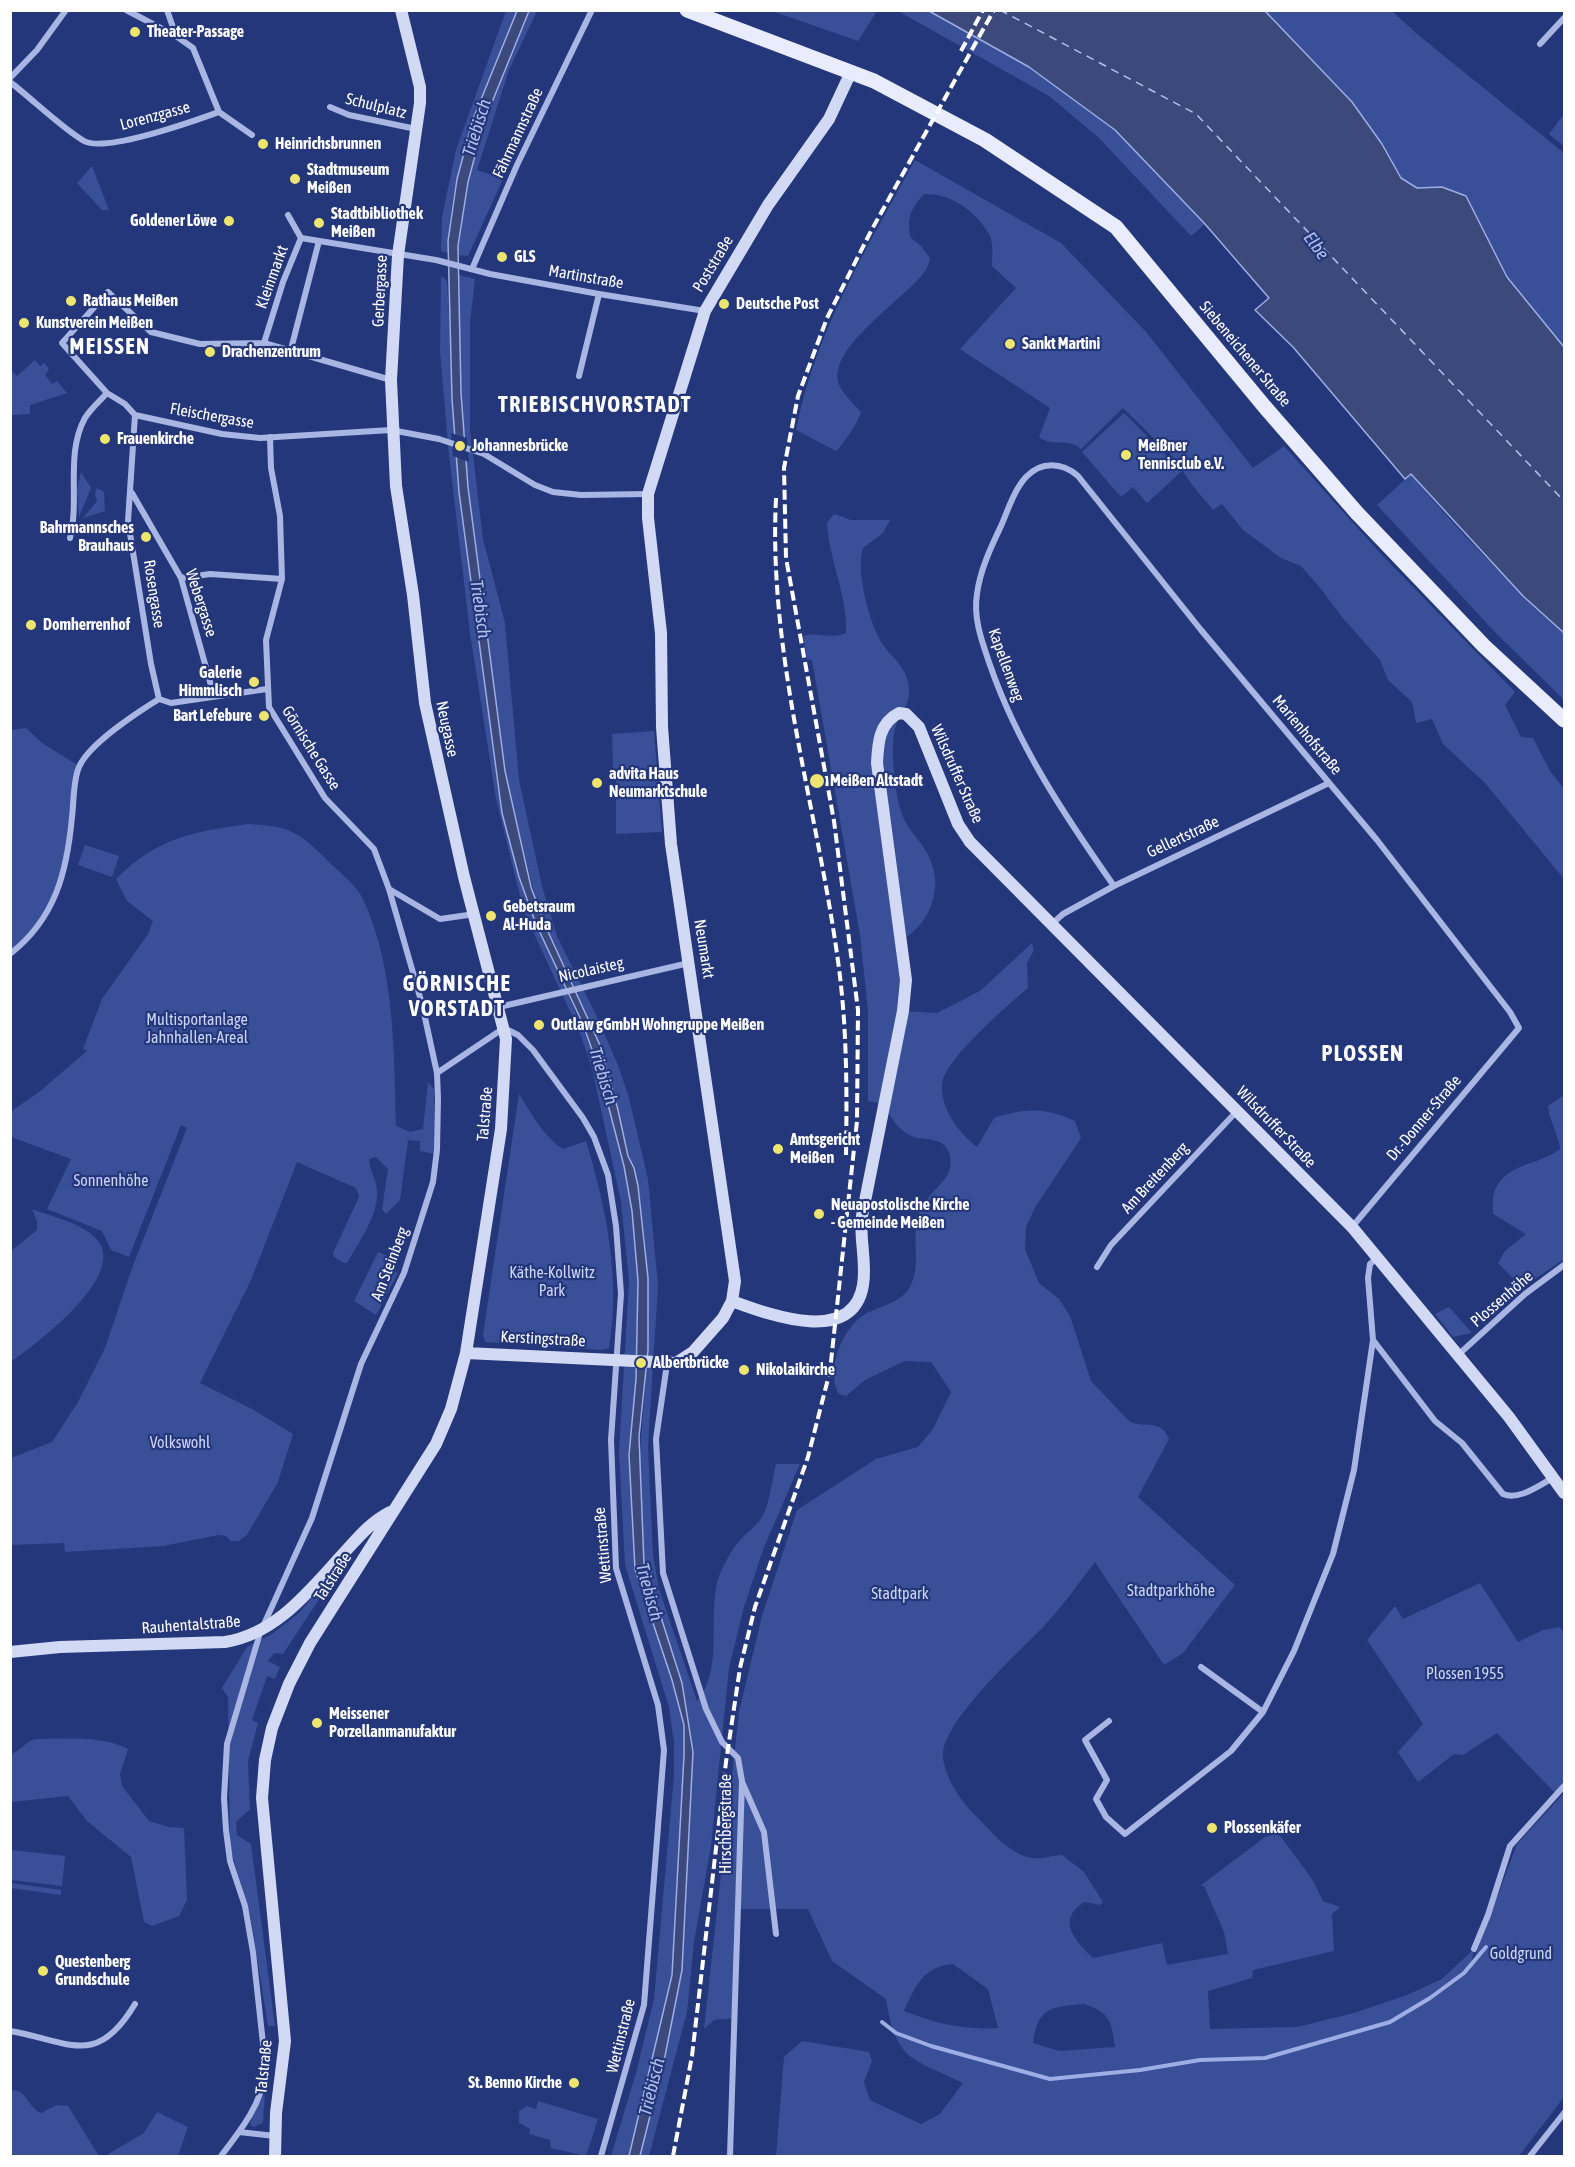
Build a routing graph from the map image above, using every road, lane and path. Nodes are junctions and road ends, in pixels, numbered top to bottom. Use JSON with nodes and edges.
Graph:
{"nodes":[{"id":1,"x":66,"y":10,"type":"edge"},
{"id":2,"x":126,"y":10,"type":"edge"},
{"id":3,"x":167,"y":10,"type":"edge"},
{"id":4,"x":401,"y":10,"type":"edge"},
{"id":5,"x":592,"y":10,"type":"edge"},
{"id":6,"x":687,"y":10,"type":"edge"},
{"id":7,"x":1564,"y":18,"type":"edge"},
{"id":8,"x":176,"y":36,"type":"junction"},
{"id":9,"x":1540,"y":44,"type":"dead end"},
{"id":10,"x":851,"y":72,"type":"junction"},
{"id":11,"x":10,"y":80,"type":"edge"},
{"id":12,"x":330,"y":107,"type":"dead end"},
{"id":13,"x":219,"y":112,"type":"junction"},
{"id":14,"x":417,"y":129,"type":"junction"},
{"id":15,"x":252,"y":135,"type":"dead end"},
{"id":16,"x":288,"y":215,"type":"dead end"},
{"id":17,"x":301,"y":238,"type":"junction"},
{"id":18,"x":319,"y":241,"type":"junction"},
{"id":19,"x":398,"y":255,"type":"junction"},
{"id":20,"x":472,"y":269,"type":"junction"},
{"id":21,"x":599,"y":294,"type":"junction"},
{"id":22,"x":705,"y":311,"type":"junction"},
{"id":23,"x":264,"y":343,"type":"junction"},
{"id":24,"x":291,"y":349,"type":"junction"},
{"id":25,"x":579,"y":376,"type":"dead end"},
{"id":26,"x":391,"y":380,"type":"junction"},
{"id":27,"x":107,"y":393,"type":"junction"},
{"id":28,"x":135,"y":415,"type":"junction"},
{"id":29,"x":391,"y":430,"type":"junction"},
{"id":30,"x":270,"y":437,"type":"junction"},
{"id":31,"x":1065,"y":467,"type":"joint"},
{"id":32,"x":132,"y":492,"type":"junction"},
{"id":33,"x":648,"y":494,"type":"junction"},
{"id":34,"x":70,"y":538,"type":"dead end"},
{"id":35,"x":181,"y":578,"type":"junction"},
{"id":36,"x":282,"y":579,"type":"junction"},
{"id":37,"x":267,"y":689,"type":"junction"},
{"id":38,"x":214,"y":696,"type":"junction"},
{"id":39,"x":268,"y":698,"type":"junction"},
{"id":40,"x":159,"y":699,"type":"junction"},
{"id":41,"x":277,"y":699,"type":"dead end"},
{"id":42,"x":1564,"y":720,"type":"edge"},
{"id":43,"x":1329,"y":783,"type":"junction"},
{"id":44,"x":1114,"y":886,"type":"junction"},
{"id":45,"x":389,"y":889,"type":"junction"},
{"id":46,"x":475,"y":914,"type":"junction"},
{"id":47,"x":1053,"y":923,"type":"junction"},
{"id":48,"x":10,"y":954,"type":"edge"},
{"id":49,"x":690,"y":963,"type":"junction"},
{"id":50,"x":499,"y":1007,"type":"junction"},
{"id":51,"x":504,"y":1028,"type":"junction"},
{"id":52,"x":1519,"y":1028,"type":"joint"},
{"id":53,"x":437,"y":1073,"type":"junction"},
{"id":54,"x":1237,"y":1111,"type":"junction"},
{"id":55,"x":1352,"y":1227,"type":"junction"},
{"id":56,"x":1377,"y":1257,"type":"junction"},
{"id":57,"x":1564,"y":1265,"type":"edge"},
{"id":58,"x":1097,"y":1268,"type":"dead end"},
{"id":59,"x":732,"y":1301,"type":"junction"},
{"id":60,"x":1373,"y":1340,"type":"junction"},
{"id":61,"x":466,"y":1353,"type":"junction"},
{"id":62,"x":1458,"y":1355,"type":"junction"},
{"id":63,"x":623,"y":1361,"type":"junction"},
{"id":64,"x":668,"y":1364,"type":"junction"},
{"id":65,"x":1554,"y":1477,"type":"junction"},
{"id":66,"x":1564,"y":1493,"type":"edge"},
{"id":67,"x":390,"y":1512,"type":"junction"},
{"id":68,"x":343,"y":1554,"type":"junction"},
{"id":69,"x":367,"y":1555,"type":"junction"},
{"id":70,"x":260,"y":1632,"type":"junction"},
{"id":71,"x":10,"y":1652,"type":"edge"},
{"id":72,"x":1201,"y":1667,"type":"dead end"},
{"id":73,"x":1263,"y":1712,"type":"junction"},
{"id":74,"x":1109,"y":1721,"type":"dead end"},
{"id":75,"x":742,"y":1781,"type":"junction"},
{"id":76,"x":1564,"y":1786,"type":"edge"},
{"id":77,"x":776,"y":1934,"type":"dead end"},
{"id":78,"x":1474,"y":1949,"type":"dead end"},
{"id":79,"x":135,"y":2004,"type":"dead end"},
{"id":80,"x":10,"y":2031,"type":"edge"},
{"id":81,"x":1564,"y":2113,"type":"edge"},
{"id":82,"x":239,"y":2132,"type":"junction"},
{"id":83,"x":275,"y":2136,"type":"junction"},
{"id":84,"x":221,"y":2157,"type":"edge"},
{"id":85,"x":275,"y":2157,"type":"edge"},
{"id":86,"x":601,"y":2157,"type":"edge"},
{"id":87,"x":730,"y":2157,"type":"edge"},
{"id":88,"x":1530,"y":2157,"type":"edge"}],
"edges":[{"from":1,"to":11,"type":"street"},
{"from":2,"to":8,"type":"street"},
{"from":3,"to":8,"type":"street"},
{"from":4,"to":14,"type":"main road","name":"Gerbergasse"},
{"from":5,"to":20,"type":"street","name":"Fährmannstraße"},
{"from":6,"to":10,"type":"main road","name":"Siebeneichener Straße"},
{"from":7,"to":9,"type":"street"},
{"from":8,"to":13,"type":"street"},
{"from":10,"to":22,"type":"main road","name":"Poststraße"},
{"from":10,"to":42,"type":"main road","name":"Siebeneichener Straße"},
{"from":11,"to":13,"type":"street","name":"Lorenzgasse"},
{"from":12,"to":14,"type":"street","name":"Schulplatz"},
{"from":13,"to":15,"type":"street"},
{"from":14,"to":19,"type":"main road","name":"Gerbergasse"},
{"from":16,"to":17,"type":"street"},
{"from":17,"to":18,"type":"street","name":"Kleinmarkt"},
{"from":17,"to":23,"type":"street","name":"Kleinmarkt"},
{"from":18,"to":19,"type":"street","name":"Kleinmarkt"},
{"from":18,"to":24,"type":"street","name":"Kleinmarkt"},
{"from":19,"to":20,"type":"street","name":"Martinstraße"},
{"from":19,"to":26,"type":"main road","name":"Gerbergasse"},
{"from":20,"to":21,"type":"street","name":"Martinstraße"},
{"from":21,"to":22,"type":"street","name":"Martinstraße"},
{"from":21,"to":25,"type":"street"},
{"from":22,"to":33,"type":"main road","name":"Poststraße"},
{"from":23,"to":24,"type":"street"},
{"from":23,"to":27,"type":"street"},
{"from":24,"to":26,"type":"street"},
{"from":26,"to":29,"type":"main road","name":"Neugasse"},
{"from":27,"to":28,"type":"street"},
{"from":27,"to":34,"type":"street"},
{"from":28,"to":30,"type":"street","name":"Fleischergasse"},
{"from":28,"to":32,"type":"street","name":"Rosengasse"},
{"from":29,"to":30,"type":"street","name":"Fleischergasse"},
{"from":29,"to":33,"type":"street","name":"Fleischergasse"},
{"from":29,"to":46,"type":"main road","name":"Neugasse"},
{"from":30,"to":36,"type":"street","name":"Görnische Gasse"},
{"from":31,"to":43,"type":"street","name":"Marienhofstraße"},
{"from":31,"to":44,"type":"street","name":"Kapellenweg"},
{"from":32,"to":35,"type":"street","name":"Webergasse"},
{"from":32,"to":40,"type":"street","name":"Rosengasse"},
{"from":33,"to":49,"type":"main road","name":"Neumarkt"},
{"from":35,"to":36,"type":"street"},
{"from":35,"to":38,"type":"street","name":"Webergasse"},
{"from":36,"to":37,"type":"street","name":"Görnische Gasse"},
{"from":37,"to":38,"type":"street"},
{"from":37,"to":39,"type":"street","name":"Görnische Gasse"},
{"from":38,"to":40,"type":"street"},
{"from":39,"to":41,"type":"street"},
{"from":39,"to":45,"type":"street","name":"Görnische Gasse"},
{"from":40,"to":48,"type":"street"},
{"from":43,"to":44,"type":"street","name":"Gellertstraße"},
{"from":43,"to":52,"type":"street","name":"Marienhofstraße"},
{"from":44,"to":47,"type":"street","name":"Gellertstraße"},
{"from":45,"to":46,"type":"street"},
{"from":45,"to":53,"type":"street","name":"Am Steinberg"},
{"from":46,"to":50,"type":"main road","name":"Neugasse"},
{"from":47,"to":54,"type":"main road","name":"Wilsdruffer Straße"},
{"from":47,"to":59,"type":"main road","name":"Wilsdruffer Straße"},
{"from":49,"to":50,"type":"street","name":"Nicolaisteg"},
{"from":49,"to":59,"type":"main road","name":"Neumarkt"},
{"from":50,"to":51,"type":"main road","name":"Neugasse"},
{"from":51,"to":53,"type":"street"},
{"from":51,"to":61,"type":"main road","name":"Talstraße"},
{"from":51,"to":63,"type":"street","name":"Wettinstraße"},
{"from":52,"to":55,"type":"street","name":"Dr.-Donner-Straße"},
{"from":53,"to":70,"type":"street","name":"Am Steinberg"},
{"from":54,"to":55,"type":"main road","name":"Wilsdruffer Straße"},
{"from":54,"to":58,"type":"street","name":"Am Breitenberg"},
{"from":55,"to":56,"type":"main road","name":"Wilsdruffer Straße"},
{"from":56,"to":60,"type":"street"},
{"from":56,"to":62,"type":"main road","name":"Wilsdruffer Straße"},
{"from":57,"to":62,"type":"street","name":"Plossenhöhe"},
{"from":59,"to":64,"type":"main road","name":"Neumarkt"},
{"from":60,"to":65,"type":"street"},
{"from":60,"to":73,"type":"street"},
{"from":61,"to":63,"type":"main road","name":"Kerstingstraße"},
{"from":61,"to":67,"type":"main road","name":"Talstraße"},
{"from":62,"to":65,"type":"main road","name":"Wilsdruffer Straße"},
{"from":63,"to":64,"type":"main road","name":"Neumarkt"},
{"from":63,"to":86,"type":"street","name":"Wettinstraße"},
{"from":64,"to":75,"type":"street","name":"Hirschbergstraße"},
{"from":65,"to":66,"type":"main road","name":"Wilsdruffer Straße"},
{"from":67,"to":68,"type":"main road","name":"Rauhentalstraße"},
{"from":67,"to":69,"type":"main road","name":"Talstraße"},
{"from":68,"to":69,"type":"main road"},
{"from":68,"to":70,"type":"main road","name":"Rauhentalstraße"},
{"from":69,"to":83,"type":"main road","name":"Talstraße"},
{"from":70,"to":71,"type":"main road","name":"Rauhentalstraße"},
{"from":70,"to":82,"type":"street","name":"Talstraße"},
{"from":72,"to":73,"type":"street"},
{"from":73,"to":74,"type":"street"},
{"from":75,"to":77,"type":"street"},
{"from":75,"to":87,"type":"street","name":"Hirschbergstraße"},
{"from":76,"to":78,"type":"street"},
{"from":79,"to":80,"type":"street"},
{"from":81,"to":88,"type":"street"},
{"from":82,"to":83,"type":"street"},
{"from":82,"to":84,"type":"street"},
{"from":83,"to":85,"type":"main road","name":"Talstraße"}]}
